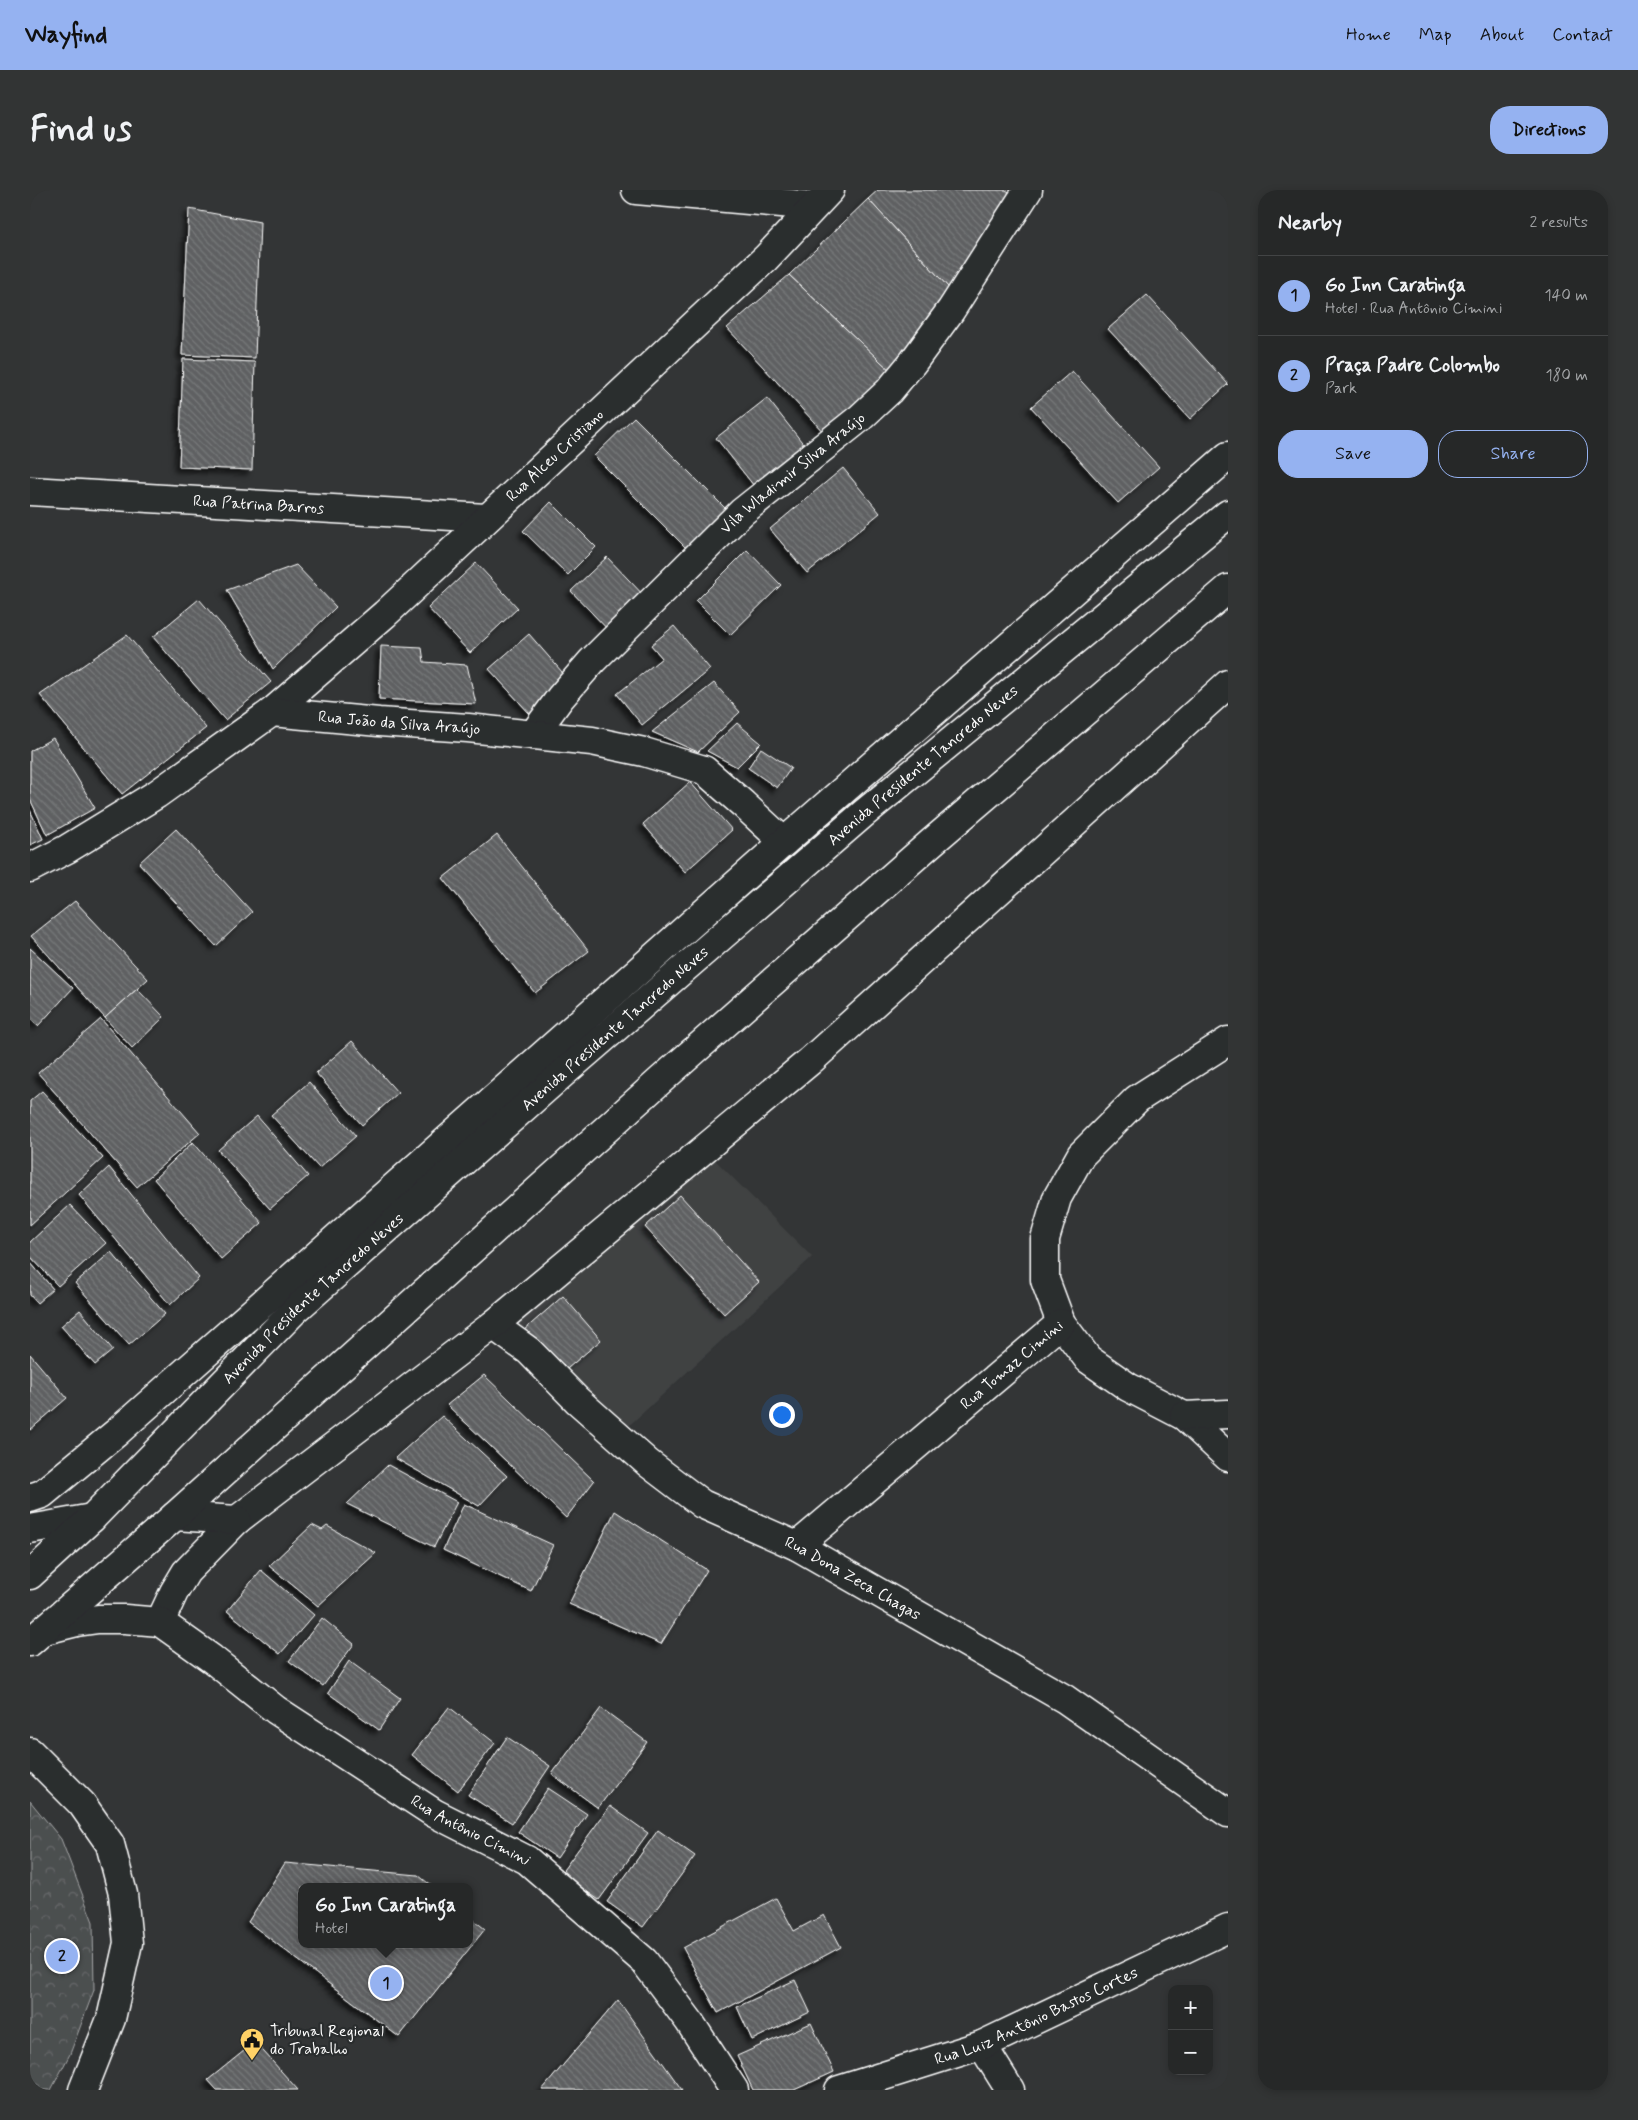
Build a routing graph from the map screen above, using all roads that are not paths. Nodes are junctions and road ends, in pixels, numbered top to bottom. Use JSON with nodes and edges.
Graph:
{"nodes":[{"id":1,"x":636,"y":190,"type":"edge"},
{"id":2,"x":1028,"y":190,"type":"edge"},
{"id":3,"x":822,"y":198,"type":"edge"},
{"id":4,"x":1228,"y":456,"type":"edge"},
{"id":5,"x":30,"y":491,"type":"edge"},
{"id":6,"x":1228,"y":514,"type":"edge"},
{"id":7,"x":486,"y":518,"type":"junction"},
{"id":8,"x":1228,"y":589,"type":"edge"},
{"id":9,"x":1228,"y":684,"type":"edge"},
{"id":10,"x":272,"y":712,"type":"junction"},
{"id":11,"x":532,"y":735,"type":"junction"},
{"id":12,"x":784,"y":842,"type":"junction"},
{"id":13,"x":30,"y":868,"type":"edge"},
{"id":14,"x":1228,"y":1041,"type":"edge"},
{"id":15,"x":1061,"y":1323,"type":"junction"},
{"id":16,"x":493,"y":1325,"type":"junction"},
{"id":17,"x":1228,"y":1414,"type":"edge"},
{"id":18,"x":1184,"y":1416,"type":"junction"},
{"id":19,"x":1228,"y":1457,"type":"edge"},
{"id":20,"x":30,"y":1498,"type":"edge"},
{"id":21,"x":175,"y":1516,"type":"junction"},
{"id":22,"x":92,"y":1518,"type":"junction"},
{"id":23,"x":237,"y":1520,"type":"junction"},
{"id":24,"x":30,"y":1529,"type":"edge"},
{"id":25,"x":797,"y":1546,"type":"junction"},
{"id":26,"x":30,"y":1575,"type":"edge"},
{"id":27,"x":160,"y":1622,"type":"junction"},
{"id":28,"x":37,"y":1636,"type":"edge"},
{"id":29,"x":32,"y":1754,"type":"edge"},
{"id":30,"x":1228,"y":1813,"type":"edge"},
{"id":31,"x":1228,"y":1928,"type":"edge"},
{"id":32,"x":982,"y":2044,"type":"junction"},
{"id":33,"x":83,"y":2090,"type":"edge"},
{"id":34,"x":734,"y":2090,"type":"edge"},
{"id":35,"x":840,"y":2090,"type":"edge"},
{"id":36,"x":1010,"y":2090,"type":"edge"}],
"edges":[{"from":1,"to":3,"type":"main road"},
{"from":2,"to":11,"type":"main road","name":"Vila Wladimir Silva Araújo"},
{"from":3,"to":7,"type":"main road","name":"Rua Alceu Cristiano"},
{"from":4,"to":12,"type":"main road","name":"Avenida Presidente Tancredo Neves"},
{"from":5,"to":7,"type":"main road","name":"Rua Patrina Barros"},
{"from":6,"to":22,"type":"main road","name":"Avenida Presidente Tancredo Neves"},
{"from":7,"to":10,"type":"main road","name":"Rua Alceu Cristiano"},
{"from":8,"to":21,"type":"main road"},
{"from":9,"to":16,"type":"main road"},
{"from":10,"to":11,"type":"main road","name":"Rua João da Silva Araújo"},
{"from":10,"to":13,"type":"main road"},
{"from":11,"to":12,"type":"main road","name":"Rua João da Silva Araújo"},
{"from":12,"to":20,"type":"main road","name":"Avenida Presidente Tancredo Neves"},
{"from":14,"to":15,"type":"main road"},
{"from":15,"to":18,"type":"main road","name":"Rua Tomaz Cimini"},
{"from":15,"to":25,"type":"main road","name":"Rua Tomaz Cimini"},
{"from":16,"to":23,"type":"main road"},
{"from":16,"to":25,"type":"main road","name":"Rua Dona Zeca Chagas"},
{"from":17,"to":18,"type":"main road"},
{"from":18,"to":19,"type":"main road","name":"Rua Tomaz Cimini"},
{"from":21,"to":23,"type":"main road"},
{"from":21,"to":28,"type":"main road"},
{"from":22,"to":24,"type":"main road"},
{"from":22,"to":26,"type":"main road","name":"Avenida Presidente Tancredo Neves"},
{"from":23,"to":27,"type":"main road"},
{"from":25,"to":30,"type":"main road","name":"Rua Dona Zeca Chagas"},
{"from":27,"to":28,"type":"main road"},
{"from":27,"to":34,"type":"main road","name":"Rua Antônio Cimini"},
{"from":29,"to":33,"type":"main road"},
{"from":31,"to":32,"type":"main road","name":"Rua Luiz Antônio Bastos Cortes"},
{"from":32,"to":35,"type":"main road","name":"Rua Luiz Antônio Bastos Cortes"},
{"from":32,"to":36,"type":"main road"}]}
